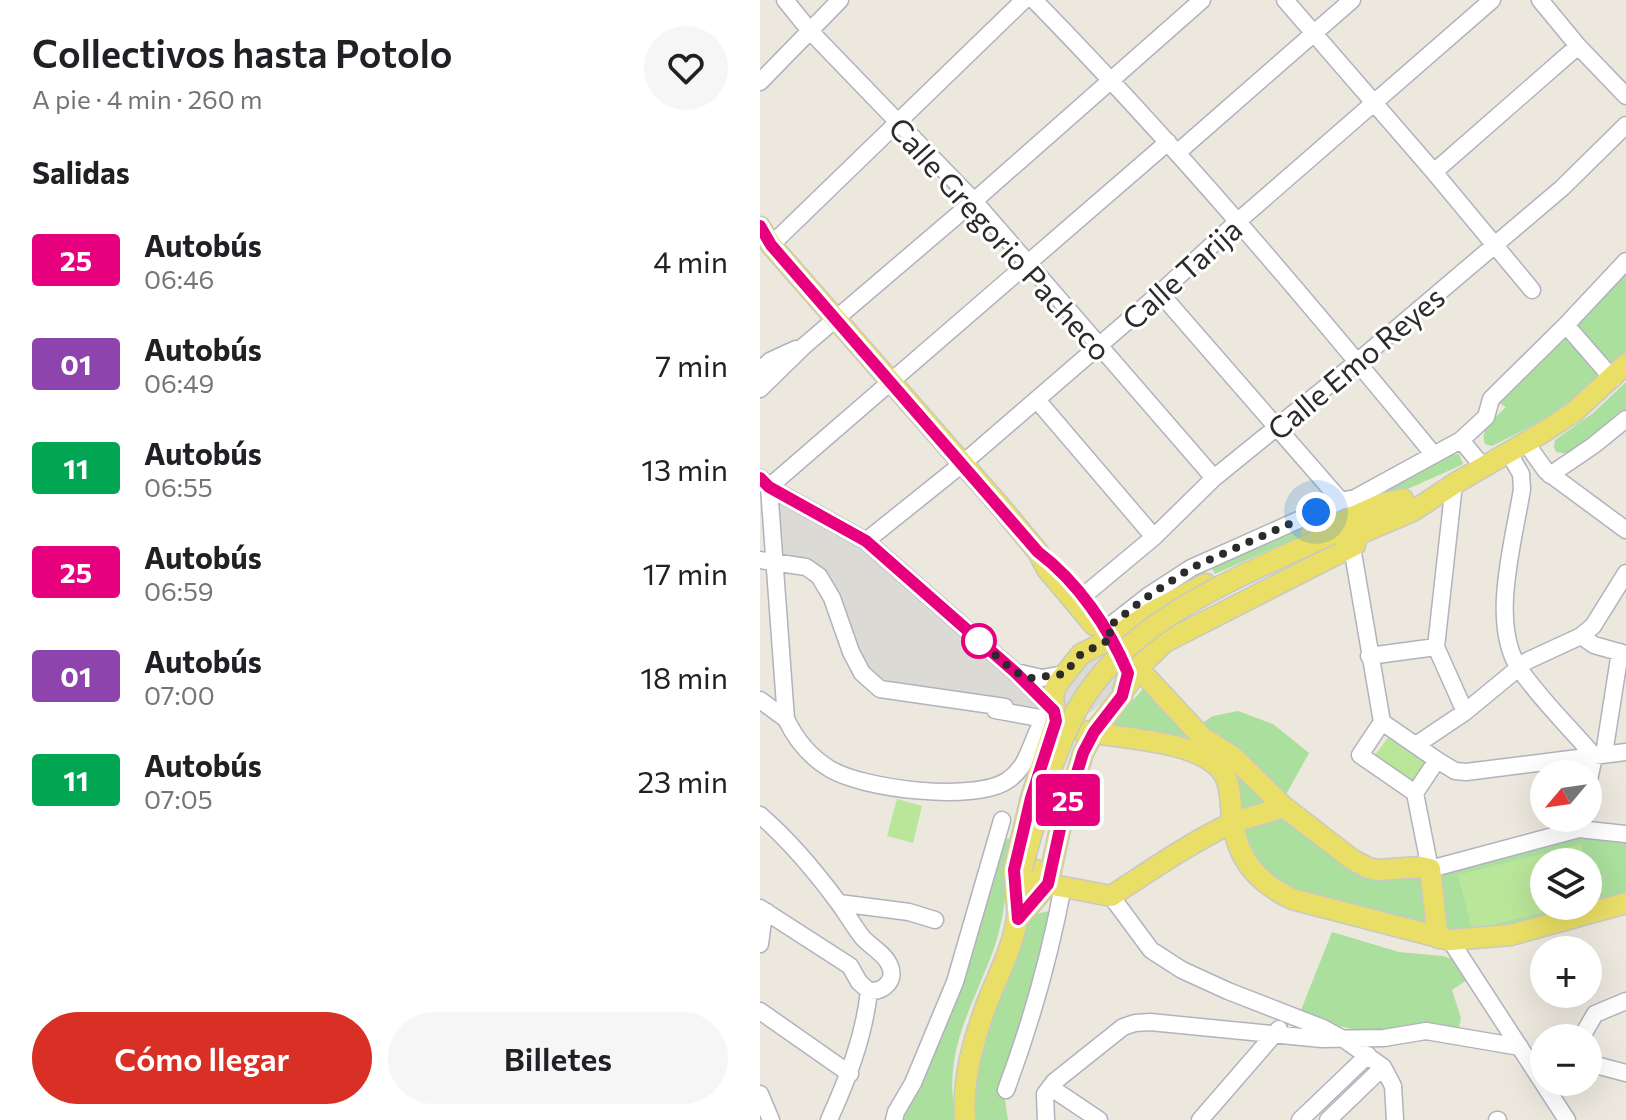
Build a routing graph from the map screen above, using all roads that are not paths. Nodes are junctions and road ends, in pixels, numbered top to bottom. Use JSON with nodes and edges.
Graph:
{"nodes":[{"id":1,"x":785,"y":0,"type":"edge"},
{"id":2,"x":840,"y":0,"type":"edge"},
{"id":3,"x":1024,"y":0,"type":"edge"},
{"id":4,"x":1034,"y":0,"type":"edge"},
{"id":5,"x":1202,"y":0,"type":"edge"},
{"id":6,"x":1285,"y":0,"type":"edge"},
{"id":7,"x":1352,"y":0,"type":"edge"},
{"id":8,"x":1492,"y":0,"type":"edge"},
{"id":9,"x":1540,"y":0,"type":"edge"},
{"id":10,"x":810,"y":31,"type":"junction"},
{"id":11,"x":1314,"y":34,"type":"junction"},
{"id":12,"x":1578,"y":46,"type":"junction"},
{"id":13,"x":1111,"y":78,"type":"junction"},
{"id":14,"x":760,"y":82,"type":"edge"},
{"id":15,"x":1626,"y":96,"type":"edge"},
{"id":16,"x":1373,"y":104,"type":"junction"},
{"id":17,"x":898,"y":123,"type":"junction"},
{"id":18,"x":1626,"y":125,"type":"edge"},
{"id":19,"x":1172,"y":148,"type":"junction"},
{"id":20,"x":1434,"y":172,"type":"junction"},
{"id":21,"x":974,"y":201,"type":"junction"},
{"id":22,"x":1237,"y":222,"type":"junction"},
{"id":23,"x":760,"y":227,"type":"edge"},
{"id":24,"x":771,"y":245,"type":"junction"},
{"id":25,"x":1493,"y":245,"type":"junction"},
{"id":26,"x":1626,"y":261,"type":"edge"},
{"id":27,"x":1028,"y":264,"type":"junction"},
{"id":28,"x":1532,"y":290,"type":"dead end"},
{"id":29,"x":1160,"y":293,"type":"junction"},
{"id":30,"x":837,"y":319,"type":"junction"},
{"id":31,"x":1566,"y":325,"type":"junction"},
{"id":32,"x":804,"y":346,"type":"junction"},
{"id":33,"x":1099,"y":346,"type":"junction"},
{"id":34,"x":1357,"y":362,"type":"junction"},
{"id":35,"x":760,"y":370,"type":"edge"},
{"id":36,"x":1619,"y":371,"type":"edge"},
{"id":37,"x":892,"y":382,"type":"junction"},
{"id":38,"x":760,"y":389,"type":"edge"},
{"id":39,"x":1037,"y":400,"type":"junction"},
{"id":40,"x":1626,"y":419,"type":"edge"},
{"id":41,"x":1278,"y":425,"type":"junction"},
{"id":42,"x":1461,"y":440,"type":"junction"},
{"id":43,"x":1518,"y":448,"type":"junction"},
{"id":44,"x":1434,"y":455,"type":"junction"},
{"id":45,"x":962,"y":464,"type":"junction"},
{"id":46,"x":1484,"y":468,"type":"junction"},
{"id":47,"x":1550,"y":475,"type":"junction"},
{"id":48,"x":1214,"y":478,"type":"junction"},
{"id":49,"x":764,"y":483,"type":"edge"},
{"id":50,"x":1454,"y":484,"type":"junction"},
{"id":51,"x":1341,"y":501,"type":"junction"},
{"id":52,"x":1408,"y":505,"type":"junction"},
{"id":53,"x":1626,"y":530,"type":"edge"},
{"id":54,"x":1154,"y":537,"type":"junction"},
{"id":55,"x":866,"y":541,"type":"junction"},
{"id":56,"x":1340,"y":542,"type":"junction"},
{"id":57,"x":1038,"y":552,"type":"junction"},
{"id":58,"x":767,"y":561,"type":"edge"},
{"id":59,"x":1626,"y":573,"type":"edge"},
{"id":60,"x":1082,"y":597,"type":"junction"},
{"id":61,"x":1581,"y":636,"type":"junction"},
{"id":62,"x":1436,"y":647,"type":"junction"},
{"id":63,"x":1117,"y":651,"type":"junction"},
{"id":64,"x":1623,"y":653,"type":"edge"},
{"id":65,"x":1369,"y":656,"type":"junction"},
{"id":66,"x":1519,"y":668,"type":"junction"},
{"id":67,"x":1015,"y":672,"type":"junction"},
{"id":68,"x":1064,"y":674,"type":"junction"},
{"id":69,"x":1149,"y":690,"type":"dead end"},
{"id":70,"x":918,"y":695,"type":"junction"},
{"id":71,"x":760,"y":700,"type":"edge"},
{"id":72,"x":1005,"y":707,"type":"dead end"},
{"id":73,"x":1465,"y":712,"type":"junction"},
{"id":74,"x":1051,"y":717,"type":"junction"},
{"id":75,"x":786,"y":719,"type":"junction"},
{"id":76,"x":1382,"y":722,"type":"junction"},
{"id":77,"x":1123,"y":730,"type":"dead end"},
{"id":78,"x":1094,"y":732,"type":"junction"},
{"id":79,"x":1202,"y":737,"type":"junction"},
{"id":80,"x":1416,"y":745,"type":"junction"},
{"id":81,"x":1172,"y":746,"type":"junction"},
{"id":82,"x":1626,"y":752,"type":"edge"},
{"id":83,"x":1599,"y":755,"type":"junction"},
{"id":84,"x":1437,"y":760,"type":"junction"},
{"id":85,"x":1597,"y":760,"type":"edge"},
{"id":86,"x":1415,"y":793,"type":"junction"},
{"id":87,"x":1283,"y":806,"type":"junction"},
{"id":88,"x":760,"y":815,"type":"edge"},
{"id":89,"x":1002,"y":820,"type":"dead end"},
{"id":90,"x":1232,"y":823,"type":"junction"},
{"id":91,"x":1602,"y":829,"type":"edge"},
{"id":92,"x":1553,"y":832,"type":"edge"},
{"id":93,"x":1626,"y":834,"type":"edge"},
{"id":94,"x":1430,"y":869,"type":"junction"},
{"id":95,"x":1042,"y":877,"type":"junction"},
{"id":96,"x":1111,"y":896,"type":"junction"},
{"id":97,"x":839,"y":903,"type":"junction"},
{"id":98,"x":1626,"y":903,"type":"edge"},
{"id":99,"x":764,"y":910,"type":"edge"},
{"id":100,"x":1018,"y":919,"type":"junction"},
{"id":101,"x":935,"y":920,"type":"dead end"},
{"id":102,"x":1444,"y":939,"type":"junction"},
{"id":103,"x":760,"y":944,"type":"edge"},
{"id":104,"x":869,"y":991,"type":"junction"},
{"id":105,"x":1626,"y":1001,"type":"edge"},
{"id":106,"x":760,"y":1011,"type":"edge"},
{"id":107,"x":1286,"y":1013,"type":"junction"},
{"id":108,"x":1589,"y":1024,"type":"edge"},
{"id":109,"x":1278,"y":1034,"type":"junction"},
{"id":110,"x":1345,"y":1040,"type":"junction"},
{"id":111,"x":1520,"y":1047,"type":"junction"},
{"id":112,"x":1368,"y":1055,"type":"junction"},
{"id":113,"x":1530,"y":1058,"type":"edge"},
{"id":114,"x":1383,"y":1067,"type":"junction"},
{"id":115,"x":1602,"y":1067,"type":"edge"},
{"id":116,"x":1626,"y":1073,"type":"edge"},
{"id":117,"x":850,"y":1074,"type":"junction"},
{"id":118,"x":1050,"y":1087,"type":"junction"},
{"id":119,"x":1006,"y":1090,"type":"dead end"},
{"id":120,"x":760,"y":1094,"type":"edge"},
{"id":121,"x":1554,"y":1096,"type":"edge"},
{"id":122,"x":771,"y":1120,"type":"edge"},
{"id":123,"x":829,"y":1120,"type":"edge"},
{"id":124,"x":894,"y":1120,"type":"edge"},
{"id":125,"x":965,"y":1120,"type":"edge"},
{"id":126,"x":1046,"y":1120,"type":"edge"},
{"id":127,"x":1099,"y":1120,"type":"edge"},
{"id":128,"x":1200,"y":1120,"type":"edge"},
{"id":129,"x":1300,"y":1120,"type":"edge"},
{"id":130,"x":1328,"y":1120,"type":"edge"},
{"id":131,"x":1395,"y":1120,"type":"edge"},
{"id":132,"x":1567,"y":1120,"type":"edge"}],
"edges":[{"from":1,"to":10,"type":"street","name":"Calle Gregorio Pacheco"},
{"from":2,"to":10,"type":"street"},
{"from":3,"to":17,"type":"street"},
{"from":4,"to":13,"type":"street"},
{"from":5,"to":13,"type":"street"},
{"from":6,"to":11,"type":"street"},
{"from":7,"to":11,"type":"street"},
{"from":8,"to":16,"type":"street","name":"Calle Tarija"},
{"from":9,"to":12,"type":"street"},
{"from":10,"to":14,"type":"street"},
{"from":10,"to":17,"type":"street","name":"Calle Gregorio Pacheco"},
{"from":11,"to":16,"type":"street"},
{"from":11,"to":19,"type":"street"},
{"from":12,"to":15,"type":"street"},
{"from":12,"to":20,"type":"street"},
{"from":13,"to":19,"type":"street"},
{"from":13,"to":21,"type":"street"},
{"from":16,"to":20,"type":"street"},
{"from":16,"to":22,"type":"street","name":"Calle Tarija"},
{"from":17,"to":21,"type":"street","name":"Calle Gregorio Pacheco"},
{"from":17,"to":24,"type":"street"},
{"from":18,"to":25,"type":"street","name":"Calle Emo Reyes"},
{"from":19,"to":22,"type":"street"},
{"from":19,"to":27,"type":"street"},
{"from":20,"to":25,"type":"street"},
{"from":21,"to":27,"type":"street","name":"Calle Gregorio Pacheco"},
{"from":21,"to":30,"type":"street"},
{"from":22,"to":29,"type":"street","name":"Calle Tarija"},
{"from":22,"to":34,"type":"street"},
{"from":23,"to":24,"type":"main road"},
{"from":24,"to":30,"type":"main road"},
{"from":25,"to":28,"type":"street"},
{"from":25,"to":34,"type":"street","name":"Calle Emo Reyes"},
{"from":26,"to":31,"type":"street"},
{"from":27,"to":33,"type":"street","name":"Calle Gregorio Pacheco"},
{"from":27,"to":37,"type":"street"},
{"from":29,"to":33,"type":"street","name":"Calle Tarija"},
{"from":29,"to":41,"type":"street"},
{"from":30,"to":32,"type":"street"},
{"from":30,"to":37,"type":"main road"},
{"from":31,"to":36,"type":"street"},
{"from":31,"to":42,"type":"street"},
{"from":32,"to":35,"type":"street"},
{"from":32,"to":38,"type":"street"},
{"from":33,"to":39,"type":"street","name":"Calle Tarija"},
{"from":33,"to":48,"type":"street","name":"Calle Gregorio Pacheco"},
{"from":34,"to":41,"type":"street","name":"Calle Emo Reyes"},
{"from":34,"to":44,"type":"street"},
{"from":36,"to":43,"type":"main road"},
{"from":37,"to":45,"type":"main road"},
{"from":37,"to":49,"type":"street"},
{"from":39,"to":45,"type":"street","name":"Calle Tarija"},
{"from":39,"to":54,"type":"street"},
{"from":40,"to":47,"type":"street"},
{"from":41,"to":48,"type":"street","name":"Calle Emo Reyes"},
{"from":41,"to":51,"type":"street"},
{"from":42,"to":44,"type":"street"},
{"from":42,"to":46,"type":"street"},
{"from":43,"to":46,"type":"main road"},
{"from":43,"to":47,"type":"street"},
{"from":43,"to":66,"type":"street"},
{"from":44,"to":51,"type":"street"},
{"from":45,"to":55,"type":"street","name":"Calle Tarija"},
{"from":45,"to":57,"type":"main road"},
{"from":46,"to":50,"type":"main road"},
{"from":47,"to":53,"type":"street"},
{"from":48,"to":54,"type":"street","name":"Calle Emo Reyes"},
{"from":49,"to":55,"type":"street"},
{"from":49,"to":58,"type":"street"},
{"from":50,"to":52,"type":"main road"},
{"from":50,"to":62,"type":"street"},
{"from":51,"to":63,"type":"street"},
{"from":52,"to":56,"type":"main road"},
{"from":52,"to":63,"type":"main road"},
{"from":54,"to":60,"type":"street","name":"Calle Emo Reyes"},
{"from":55,"to":67,"type":"street"},
{"from":56,"to":63,"type":"main road"},
{"from":56,"to":65,"type":"street"},
{"from":56,"to":95,"type":"main road","bridge":true},
{"from":57,"to":60,"type":"main road"},
{"from":57,"to":63,"type":"main road"},
{"from":58,"to":70,"type":"street"},
{"from":58,"to":75,"type":"street"},
{"from":59,"to":61,"type":"street"},
{"from":60,"to":63,"type":"main road"},
{"from":61,"to":64,"type":"street"},
{"from":61,"to":66,"type":"street"},
{"from":62,"to":65,"type":"street"},
{"from":62,"to":73,"type":"street"},
{"from":63,"to":68,"type":"main road"},
{"from":63,"to":78,"type":"main road"},
{"from":63,"to":79,"type":"main road"},
{"from":64,"to":83,"type":"street"},
{"from":65,"to":76,"type":"street"},
{"from":66,"to":73,"type":"street"},
{"from":66,"to":83,"type":"street"},
{"from":67,"to":68,"type":"street"},
{"from":67,"to":74,"type":"street"},
{"from":68,"to":74,"type":"main road"},
{"from":69,"to":79,"type":"main road"},
{"from":70,"to":72,"type":"street"},
{"from":70,"to":74,"type":"street"},
{"from":71,"to":75,"type":"street"},
{"from":73,"to":80,"type":"street"},
{"from":74,"to":75,"type":"street"},
{"from":74,"to":78,"type":"main road"},
{"from":74,"to":100,"type":"main road"},
{"from":76,"to":80,"type":"street"},
{"from":76,"to":86,"type":"street"},
{"from":77,"to":81,"type":"street"},
{"from":78,"to":81,"type":"main road"},
{"from":78,"to":95,"type":"main road"},
{"from":79,"to":87,"type":"main road"},
{"from":80,"to":84,"type":"street"},
{"from":81,"to":90,"type":"main road"},
{"from":82,"to":83,"type":"street"},
{"from":83,"to":84,"type":"street"},
{"from":83,"to":85,"type":"street"},
{"from":84,"to":86,"type":"street"},
{"from":86,"to":94,"type":"street"},
{"from":87,"to":90,"type":"main road"},
{"from":87,"to":94,"type":"main road"},
{"from":88,"to":97,"type":"street"},
{"from":89,"to":124,"type":"street"},
{"from":90,"to":96,"type":"main road"},
{"from":90,"to":102,"type":"main road"},
{"from":91,"to":93,"type":"street"},
{"from":92,"to":94,"type":"street"},
{"from":94,"to":102,"type":"main road"},
{"from":95,"to":96,"type":"main road"},
{"from":95,"to":100,"type":"main road"},
{"from":95,"to":100,"type":"main road"},
{"from":95,"to":119,"type":"street"},
{"from":96,"to":107,"type":"street"},
{"from":97,"to":101,"type":"street"},
{"from":97,"to":104,"type":"street"},
{"from":98,"to":102,"type":"main road"},
{"from":99,"to":103,"type":"street"},
{"from":99,"to":104,"type":"street"},
{"from":100,"to":125,"type":"main road"},
{"from":102,"to":111,"type":"street"},
{"from":104,"to":117,"type":"street"},
{"from":105,"to":108,"type":"street"},
{"from":106,"to":117,"type":"street"},
{"from":107,"to":109,"type":"street"},
{"from":107,"to":110,"type":"street"},
{"from":109,"to":110,"type":"street"},
{"from":109,"to":118,"type":"street"},
{"from":109,"to":128,"type":"street"},
{"from":110,"to":111,"type":"street"},
{"from":110,"to":112,"type":"street"},
{"from":111,"to":113,"type":"street"},
{"from":112,"to":114,"type":"street"},
{"from":112,"to":129,"type":"street"},
{"from":114,"to":130,"type":"street"},
{"from":114,"to":131,"type":"street"},
{"from":115,"to":116,"type":"street"},
{"from":117,"to":123,"type":"street"},
{"from":118,"to":126,"type":"street"},
{"from":118,"to":127,"type":"street"},
{"from":120,"to":122,"type":"street"},
{"from":121,"to":132,"type":"street"}]}
